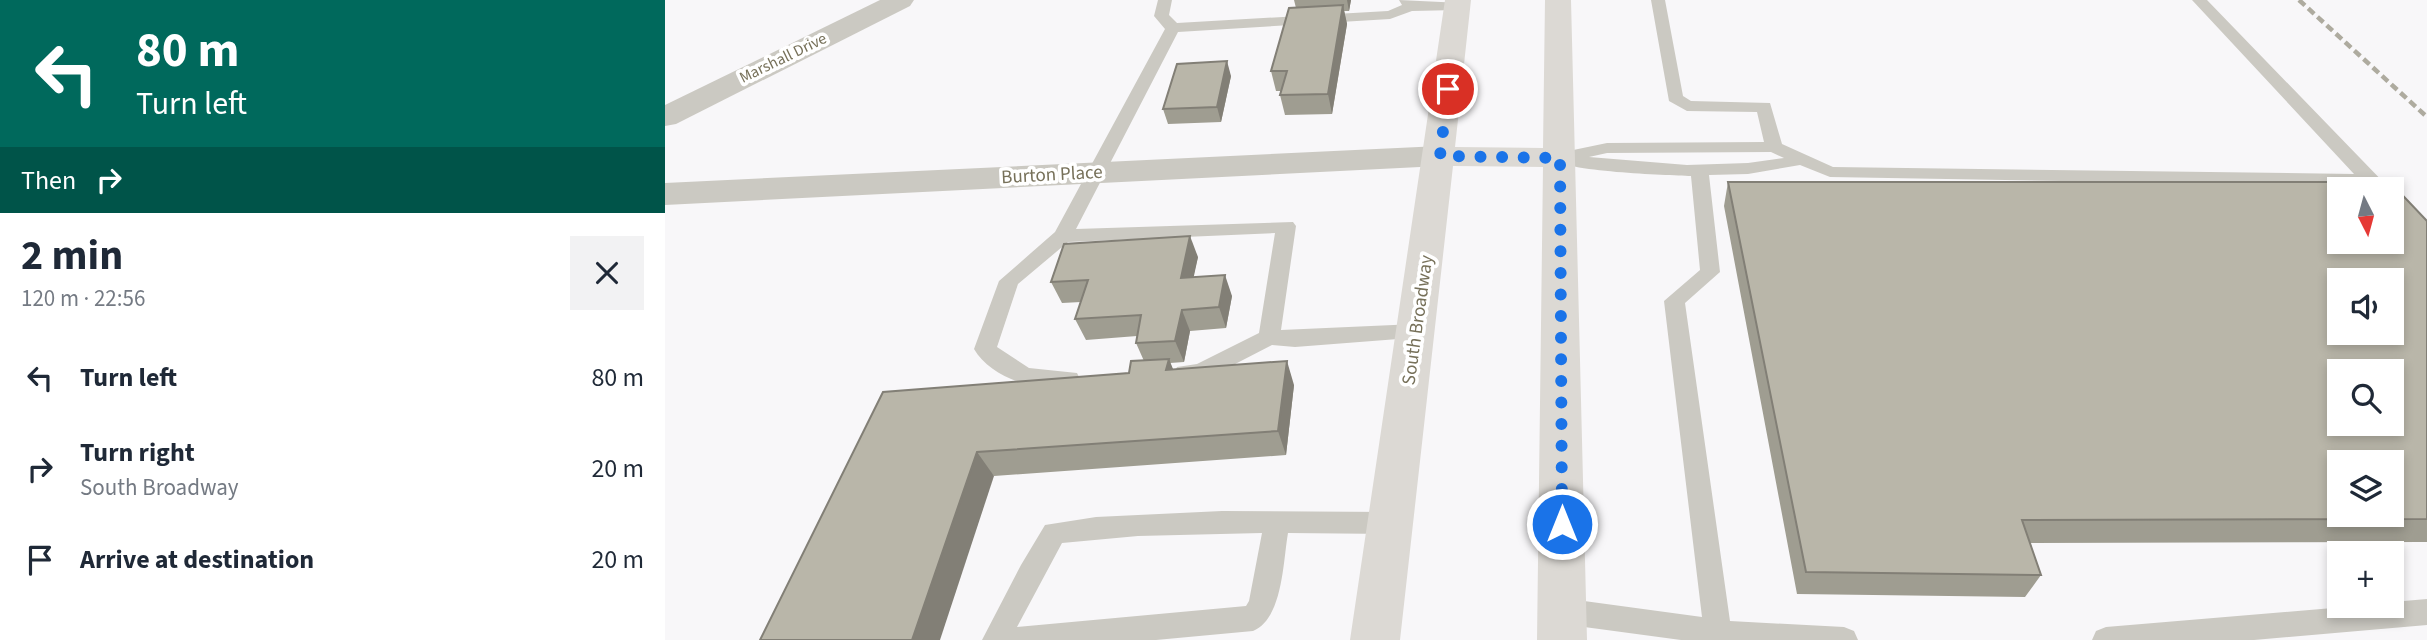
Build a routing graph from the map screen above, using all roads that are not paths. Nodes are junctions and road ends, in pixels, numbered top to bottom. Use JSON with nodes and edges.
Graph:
{"nodes":[{"id":1,"x":901,"y":0,"type":"edge"},
{"id":2,"x":1165,"y":0,"type":"edge"},
{"id":3,"x":1558,"y":0,"type":"edge"},
{"id":4,"x":1658,"y":0,"type":"edge"},
{"id":5,"x":2199,"y":0,"type":"edge"},
{"id":6,"x":1408,"y":3,"type":"edge"},
{"id":7,"x":1458,"y":3,"type":"edge"},
{"id":8,"x":1173,"y":28,"type":"junction"},
{"id":9,"x":665,"y":117,"type":"edge"},
{"id":10,"x":1774,"y":147,"type":"junction"},
{"id":11,"x":1440,"y":156,"type":"junction"},
{"id":12,"x":1560,"y":158,"type":"junction"},
{"id":13,"x":1800,"y":160,"type":"junction"},
{"id":14,"x":1699,"y":169,"type":"junction"},
{"id":15,"x":1096,"y":173,"type":"junction"},
{"id":16,"x":2368,"y":177,"type":"edge"},
{"id":17,"x":2327,"y":184,"type":"edge"},
{"id":18,"x":665,"y":194,"type":"edge"},
{"id":19,"x":1063,"y":236,"type":"junction"},
{"id":20,"x":1416,"y":332,"type":"junction"},
{"id":21,"x":1269,"y":337,"type":"junction"},
{"id":22,"x":1161,"y":374,"type":"edge"},
{"id":23,"x":1095,"y":378,"type":"edge"},
{"id":24,"x":1277,"y":522,"type":"junction"},
{"id":25,"x":1391,"y":523,"type":"junction"},
{"id":26,"x":2427,"y":612,"type":"edge"},
{"id":27,"x":1562,"y":626,"type":"edge"},
{"id":28,"x":1717,"y":632,"type":"junction"},
{"id":29,"x":996,"y":640,"type":"edge"},
{"id":30,"x":1018,"y":640,"type":"edge"},
{"id":31,"x":1375,"y":640,"type":"edge"},
{"id":32,"x":1844,"y":640,"type":"edge"},
{"id":33,"x":2106,"y":640,"type":"edge"}],
"edges":[{"from":1,"to":9,"type":"street","name":"Marshall Drive"},
{"from":2,"to":8,"type":"lane"},
{"from":3,"to":12,"type":"main road"},
{"from":4,"to":10,"type":"lane"},
{"from":5,"to":16,"type":"lane"},
{"from":6,"to":7,"type":"lane"},
{"from":6,"to":8,"type":"lane"},
{"from":7,"to":11,"type":"main road","name":"South Broadway"},
{"from":8,"to":15,"type":"lane"},
{"from":10,"to":12,"type":"lane"},
{"from":10,"to":13,"type":"lane"},
{"from":11,"to":12,"type":"main road"},
{"from":11,"to":15,"type":"street","name":"Burton Place"},
{"from":11,"to":20,"type":"main road","name":"South Broadway"},
{"from":12,"to":14,"type":"lane"},
{"from":12,"to":27,"type":"main road"},
{"from":13,"to":14,"type":"lane"},
{"from":13,"to":17,"type":"lane"},
{"from":14,"to":28,"type":"lane"},
{"from":15,"to":18,"type":"street","name":"Burton Place"},
{"from":15,"to":19,"type":"lane"},
{"from":19,"to":21,"type":"lane"},
{"from":19,"to":23,"type":"lane"},
{"from":20,"to":21,"type":"lane"},
{"from":20,"to":25,"type":"main road","name":"South Broadway"},
{"from":21,"to":22,"type":"lane"},
{"from":24,"to":25,"type":"lane"},
{"from":24,"to":29,"type":"lane"},
{"from":24,"to":30,"type":"lane"},
{"from":25,"to":31,"type":"main road","name":"South Broadway"},
{"from":26,"to":33,"type":"lane"},
{"from":27,"to":28,"type":"lane"},
{"from":28,"to":32,"type":"lane"}]}
